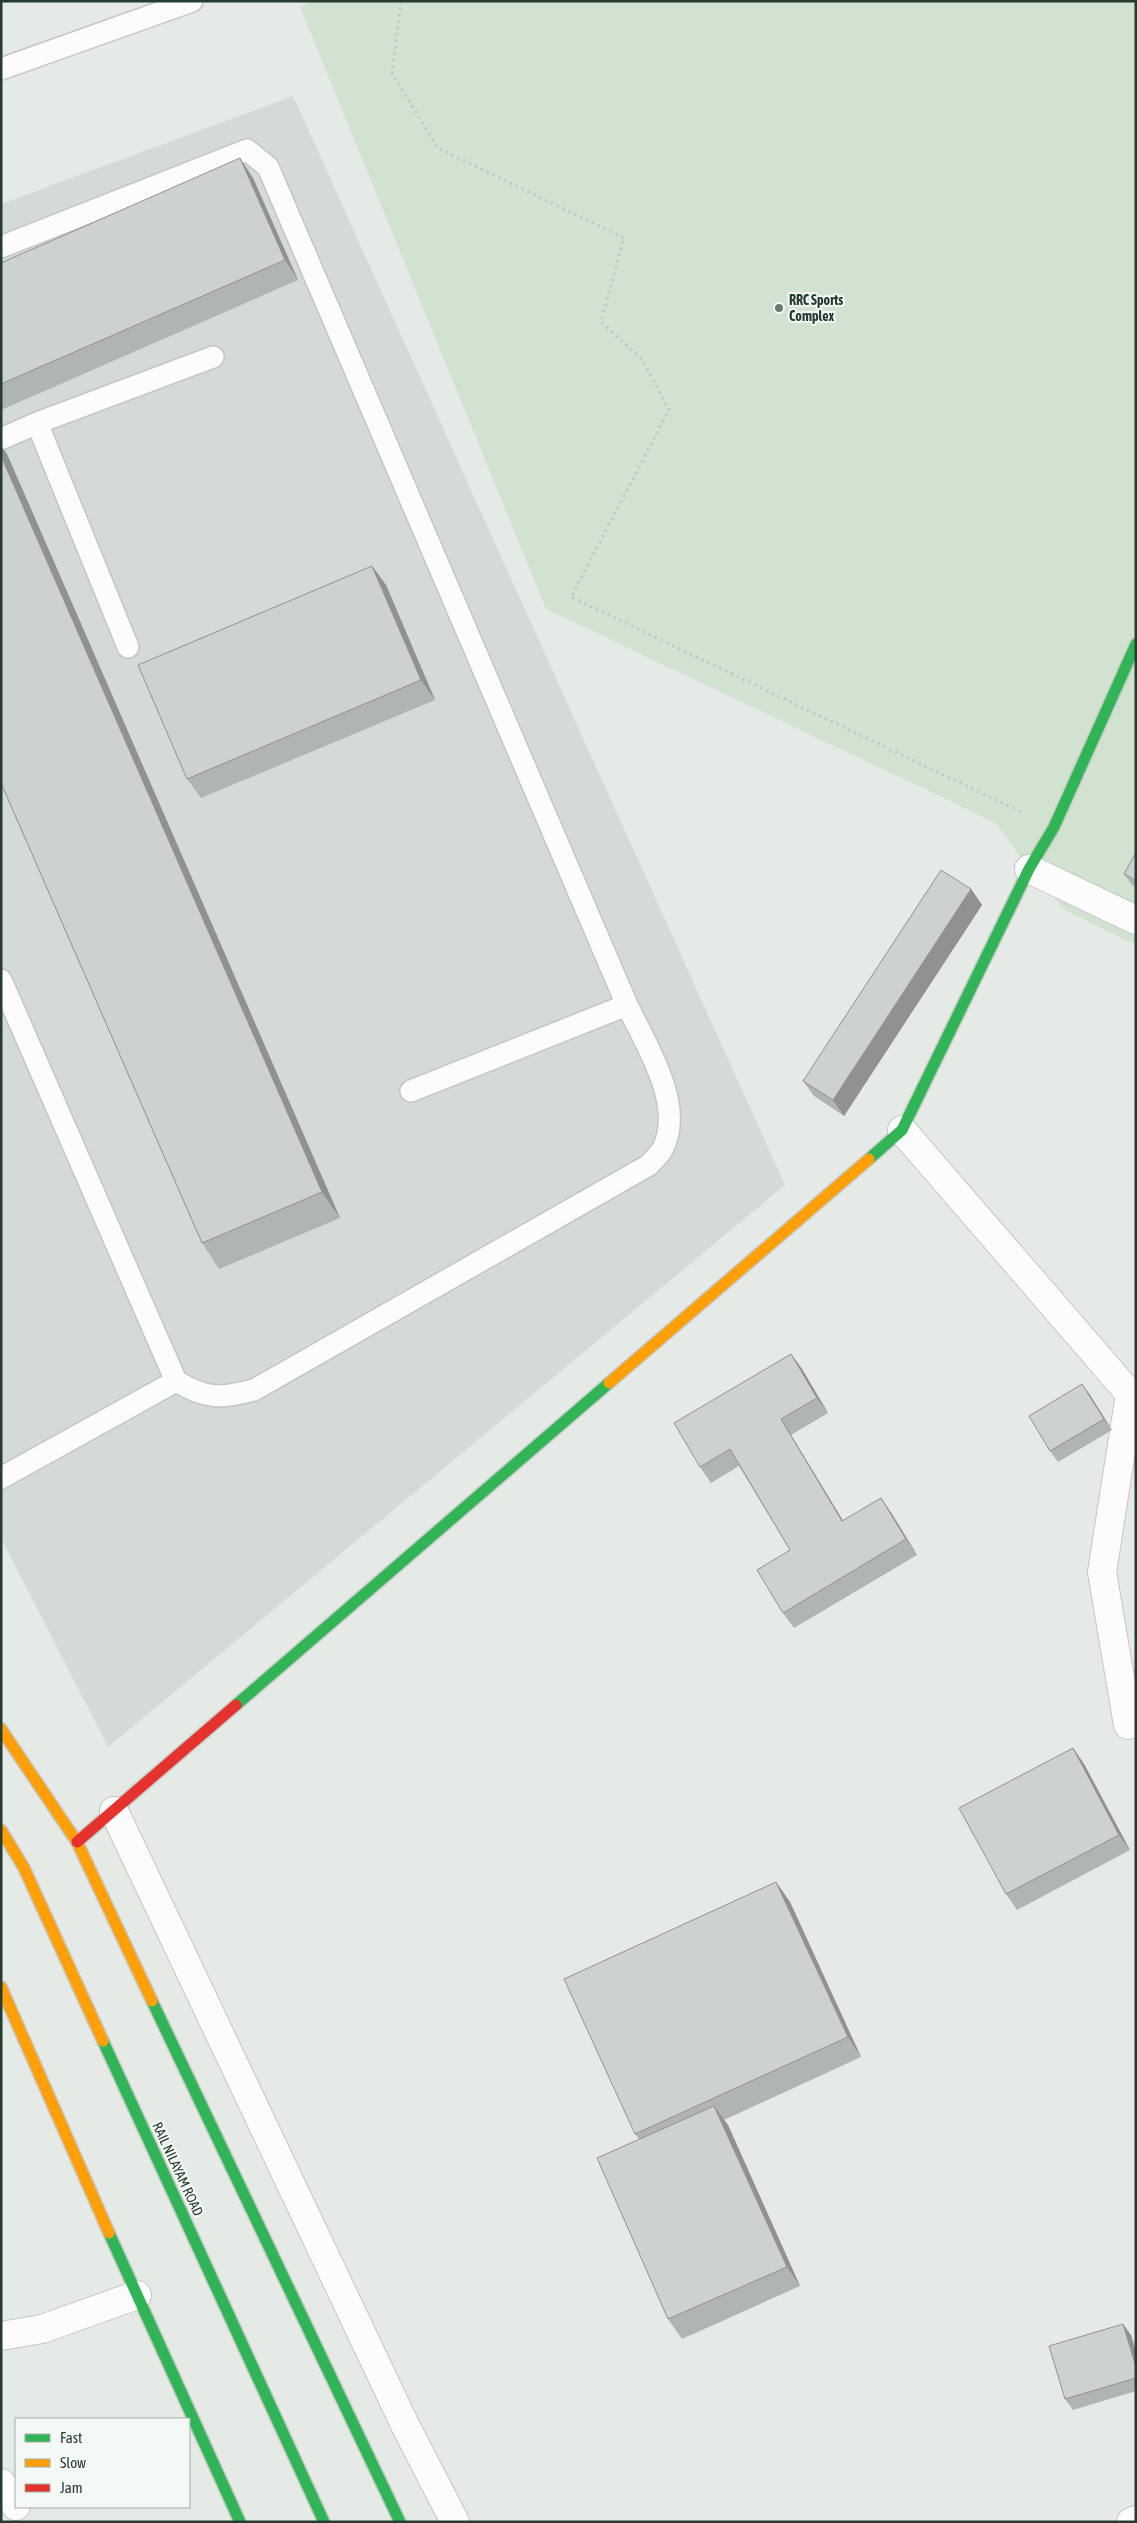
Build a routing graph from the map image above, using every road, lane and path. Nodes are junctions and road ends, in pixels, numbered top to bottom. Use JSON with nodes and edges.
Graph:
{"nodes":[{"id":1,"x":192,"y":1,"type":"edge"},
{"id":2,"x":401,"y":1,"type":"edge"},
{"id":3,"x":1,"y":69,"type":"edge"},
{"id":4,"x":1,"y":247,"type":"edge"},
{"id":5,"x":213,"y":357,"type":"dead end"},
{"id":6,"x":38,"y":423,"type":"junction"},
{"id":7,"x":1,"y":440,"type":"edge"},
{"id":8,"x":1136,"y":644,"type":"edge"},
{"id":9,"x":128,"y":647,"type":"dead end"},
{"id":10,"x":1017,"y":810,"type":"dead end"},
{"id":11,"x":1029,"y":869,"type":"junction"},
{"id":12,"x":1136,"y":920,"type":"edge"},
{"id":13,"x":1,"y":980,"type":"edge"},
{"id":14,"x":627,"y":1005,"type":"junction"},
{"id":15,"x":411,"y":1091,"type":"dead end"},
{"id":16,"x":902,"y":1130,"type":"junction"},
{"id":17,"x":176,"y":1381,"type":"junction"},
{"id":18,"x":1133,"y":1394,"type":"edge"},
{"id":19,"x":1,"y":1478,"type":"edge"},
{"id":20,"x":1128,"y":1725,"type":"dead end"},
{"id":21,"x":1,"y":1730,"type":"edge"},
{"id":22,"x":114,"y":1811,"type":"junction"},
{"id":23,"x":1,"y":1830,"type":"edge"},
{"id":24,"x":77,"y":1842,"type":"junction"},
{"id":25,"x":2,"y":1990,"type":"edge"},
{"id":26,"x":136,"y":2295,"type":"junction"},
{"id":27,"x":1,"y":2336,"type":"edge"},
{"id":28,"x":1,"y":2483,"type":"edge"},
{"id":29,"x":15,"y":2503,"type":"edge"},
{"id":30,"x":18,"y":2508,"type":"edge"},
{"id":31,"x":1136,"y":2520,"type":"edge"},
{"id":32,"x":27,"y":2522,"type":"edge"},
{"id":33,"x":240,"y":2522,"type":"edge"},
{"id":34,"x":324,"y":2522,"type":"edge"},
{"id":35,"x":400,"y":2522,"type":"edge"},
{"id":36,"x":455,"y":2522,"type":"edge"},
{"id":37,"x":1131,"y":2522,"type":"edge"}],
"edges":[{"from":1,"to":3,"type":"lane"},
{"from":2,"to":10,"type":"path"},
{"from":4,"to":14,"type":"lane"},
{"from":5,"to":6,"type":"lane"},
{"from":6,"to":7,"type":"lane"},
{"from":6,"to":9,"type":"lane"},
{"from":8,"to":11,"type":"main road"},
{"from":11,"to":12,"type":"street"},
{"from":11,"to":16,"type":"main road"},
{"from":13,"to":17,"type":"lane"},
{"from":14,"to":15,"type":"lane"},
{"from":14,"to":17,"type":"lane"},
{"from":16,"to":18,"type":"street"},
{"from":16,"to":22,"type":"main road"},
{"from":17,"to":19,"type":"lane"},
{"from":18,"to":20,"type":"street"},
{"from":21,"to":24,"type":"main road"},
{"from":22,"to":24,"type":"main road"},
{"from":22,"to":36,"type":"street"},
{"from":23,"to":34,"type":"main road","name":"RAIL NILAYAM ROAD"},
{"from":24,"to":35,"type":"main road"},
{"from":25,"to":26,"type":"main road"},
{"from":26,"to":27,"type":"street"},
{"from":26,"to":33,"type":"main road"},
{"from":28,"to":29,"type":"street"},
{"from":30,"to":32,"type":"street"},
{"from":31,"to":37,"type":"street"}]}
